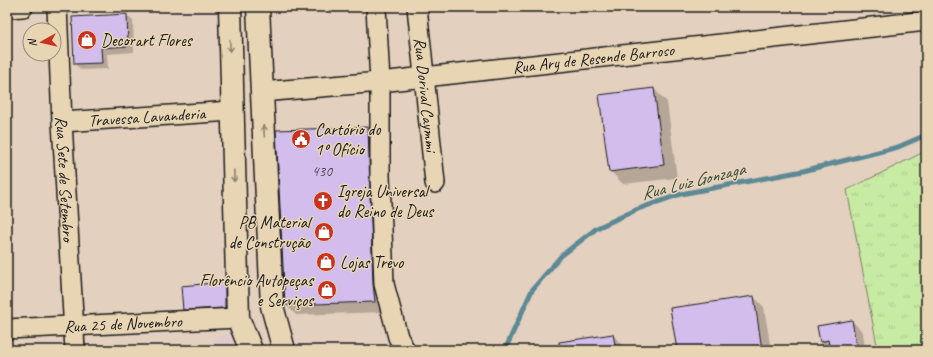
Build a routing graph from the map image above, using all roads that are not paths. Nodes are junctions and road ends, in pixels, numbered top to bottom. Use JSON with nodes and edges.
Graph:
{"nodes":[{"id":1,"x":23,"y":7,"type":"edge"},
{"id":2,"x":57,"y":7,"type":"edge"},
{"id":3,"x":230,"y":7,"type":"edge"},
{"id":4,"x":258,"y":7,"type":"edge"},
{"id":5,"x":376,"y":7,"type":"edge"},
{"id":6,"x":417,"y":7,"type":"edge"},
{"id":7,"x":7,"y":8,"type":"edge"},
{"id":8,"x":926,"y":21,"type":"edge"},
{"id":9,"x":425,"y":77,"type":"junction"},
{"id":10,"x":380,"y":82,"type":"junction"},
{"id":11,"x":261,"y":92,"type":"junction"},
{"id":12,"x":232,"y":111,"type":"junction"},
{"id":13,"x":62,"y":122,"type":"junction"},
{"id":14,"x":435,"y":183,"type":"dead end"},
{"id":15,"x":238,"y":318,"type":"junction"},
{"id":16,"x":73,"y":326,"type":"junction"},
{"id":17,"x":7,"y":329,"type":"edge"},
{"id":18,"x":75,"y":350,"type":"edge"},
{"id":19,"x":251,"y":350,"type":"edge"},
{"id":20,"x":284,"y":350,"type":"edge"},
{"id":21,"x":405,"y":350,"type":"edge"}],
"edges":[{"from":1,"to":7,"type":"street"},
{"from":2,"to":13,"type":"street","name":"Rua Sete de Setembro"},
{"from":3,"to":12,"type":"street","one_way":true},
{"from":4,"to":11,"type":"street"},
{"from":5,"to":10,"type":"street"},
{"from":6,"to":9,"type":"street","name":"Rua Dorival Caymmi"},
{"from":8,"to":9,"type":"street","name":"Rua Ary de Resende Barroso"},
{"from":9,"to":10,"type":"street","name":"Rua Ary de Resende Barroso"},
{"from":9,"to":14,"type":"street","name":"Rua Dorival Caymmi"},
{"from":10,"to":11,"type":"street","name":"Rua Ary de Resende Barroso"},
{"from":10,"to":21,"type":"street"},
{"from":20,"to":11,"type":"street","one_way":true},
{"from":12,"to":13,"type":"street","name":"Travessa Lavanderia"},
{"from":12,"to":15,"type":"street","one_way":true},
{"from":13,"to":16,"type":"street","name":"Rua Sete de Setembro"},
{"from":15,"to":16,"type":"street","name":"Rua 25 de Novembro"},
{"from":15,"to":19,"type":"street"},
{"from":16,"to":17,"type":"street","name":"Rua 25 de Novembro"},
{"from":16,"to":18,"type":"street","name":"Rua Sete de Setembro"}]}
